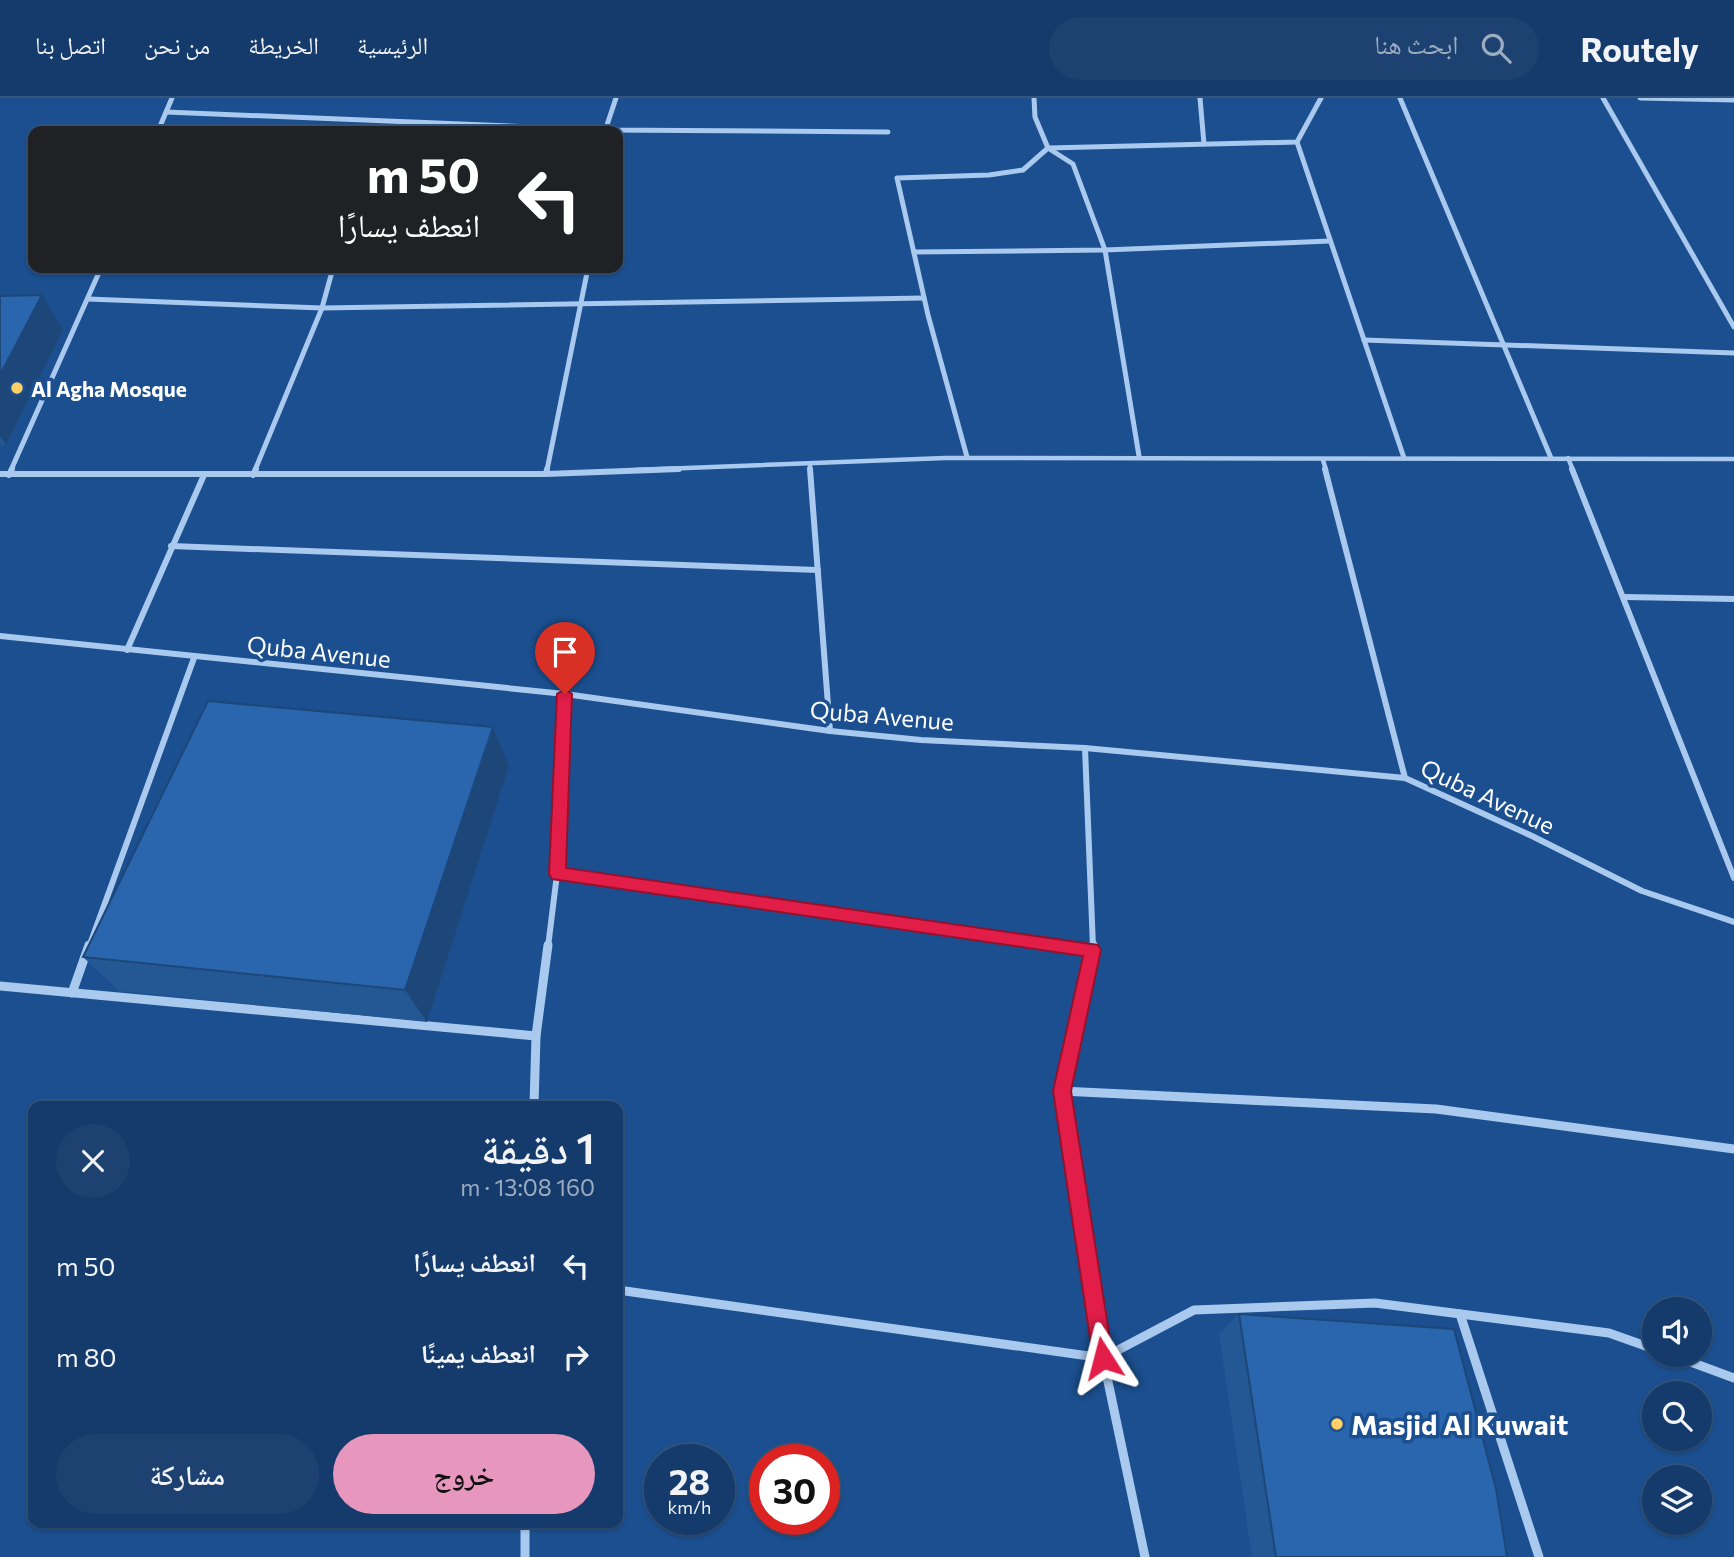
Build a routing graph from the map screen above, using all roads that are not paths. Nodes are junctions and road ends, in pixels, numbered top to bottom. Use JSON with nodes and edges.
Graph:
{"nodes":[{"id":1,"x":172,"y":98,"type":"edge"},
{"id":2,"x":616,"y":98,"type":"edge"},
{"id":3,"x":1034,"y":98,"type":"edge"},
{"id":4,"x":1200,"y":98,"type":"edge"},
{"id":5,"x":1321,"y":98,"type":"edge"},
{"id":6,"x":1400,"y":98,"type":"edge"},
{"id":7,"x":1603,"y":98,"type":"edge"},
{"id":8,"x":1640,"y":98,"type":"edge"},
{"id":9,"x":1734,"y":100,"type":"edge"},
{"id":10,"x":166,"y":112,"type":"junction"},
{"id":11,"x":374,"y":120,"type":"junction"},
{"id":12,"x":160,"y":126,"type":"edge"},
{"id":13,"x":372,"y":126,"type":"edge"},
{"id":14,"x":513,"y":126,"type":"edge"},
{"id":15,"x":607,"y":126,"type":"edge"},
{"id":16,"x":623,"y":130,"type":"edge"},
{"id":17,"x":888,"y":132,"type":"dead end"},
{"id":18,"x":1297,"y":142,"type":"junction"},
{"id":19,"x":1204,"y":144,"type":"junction"},
{"id":20,"x":1048,"y":148,"type":"junction"},
{"id":21,"x":1330,"y":241,"type":"junction"},
{"id":22,"x":1105,"y":250,"type":"junction"},
{"id":23,"x":914,"y":252,"type":"junction"},
{"id":24,"x":99,"y":273,"type":"edge"},
{"id":25,"x":332,"y":273,"type":"edge"},
{"id":26,"x":587,"y":273,"type":"edge"},
{"id":27,"x":924,"y":298,"type":"junction"},
{"id":28,"x":88,"y":299,"type":"junction"},
{"id":29,"x":583,"y":303,"type":"junction"},
{"id":30,"x":322,"y":308,"type":"junction"},
{"id":31,"x":1734,"y":327,"type":"edge"},
{"id":32,"x":1364,"y":340,"type":"junction"},
{"id":33,"x":1504,"y":346,"type":"junction"},
{"id":34,"x":1734,"y":353,"type":"edge"},
{"id":35,"x":1139,"y":456,"type":"junction"},
{"id":36,"x":967,"y":457,"type":"junction"},
{"id":37,"x":1404,"y":458,"type":"junction"},
{"id":38,"x":1551,"y":458,"type":"junction"},
{"id":39,"x":1568,"y":458,"type":"junction"},
{"id":40,"x":1734,"y":458,"type":"edge"},
{"id":41,"x":1323,"y":460,"type":"junction"},
{"id":42,"x":810,"y":465,"type":"junction"},
{"id":43,"x":0,"y":474,"type":"edge"},
{"id":44,"x":546,"y":474,"type":"junction"},
{"id":45,"x":9,"y":475,"type":"junction"},
{"id":46,"x":204,"y":475,"type":"junction"},
{"id":47,"x":253,"y":475,"type":"junction"},
{"id":48,"x":171,"y":546,"type":"junction"},
{"id":49,"x":818,"y":570,"type":"junction"},
{"id":50,"x":1625,"y":597,"type":"junction"},
{"id":51,"x":1734,"y":599,"type":"edge"},
{"id":52,"x":0,"y":636,"type":"edge"},
{"id":53,"x":127,"y":650,"type":"junction"},
{"id":54,"x":194,"y":658,"type":"junction"},
{"id":55,"x":565,"y":694,"type":"junction"},
{"id":56,"x":830,"y":731,"type":"junction"},
{"id":57,"x":1085,"y":748,"type":"junction"},
{"id":58,"x":1405,"y":779,"type":"junction"},
{"id":59,"x":557,"y":874,"type":"junction"},
{"id":60,"x":1734,"y":878,"type":"edge"},
{"id":61,"x":1734,"y":922,"type":"edge"},
{"id":62,"x":1093,"y":950,"type":"junction"},
{"id":63,"x":0,"y":986,"type":"edge"},
{"id":64,"x":72,"y":993,"type":"junction"},
{"id":65,"x":536,"y":1036,"type":"junction"},
{"id":66,"x":1062,"y":1091,"type":"junction"},
{"id":67,"x":534,"y":1101,"type":"edge"},
{"id":68,"x":1734,"y":1149,"type":"edge"},
{"id":69,"x":623,"y":1291,"type":"edge"},
{"id":70,"x":1460,"y":1314,"type":"junction"},
{"id":71,"x":1642,"y":1345,"type":"edge"},
{"id":72,"x":1103,"y":1358,"type":"junction"},
{"id":73,"x":1704,"y":1367,"type":"edge"},
{"id":74,"x":1734,"y":1378,"type":"edge"},
{"id":75,"x":525,"y":1528,"type":"edge"},
{"id":76,"x":525,"y":1557,"type":"edge"},
{"id":77,"x":1145,"y":1557,"type":"edge"},
{"id":78,"x":1539,"y":1557,"type":"edge"}],
"edges":[{"from":1,"to":10,"type":"street"},
{"from":2,"to":15,"type":"street"},
{"from":3,"to":20,"type":"street"},
{"from":4,"to":19,"type":"street"},
{"from":5,"to":18,"type":"street"},
{"from":6,"to":33,"type":"street"},
{"from":7,"to":31,"type":"street"},
{"from":8,"to":9,"type":"street"},
{"from":10,"to":11,"type":"street"},
{"from":10,"to":12,"type":"street"},
{"from":11,"to":13,"type":"street"},
{"from":11,"to":14,"type":"street"},
{"from":16,"to":17,"type":"street"},
{"from":18,"to":19,"type":"street"},
{"from":18,"to":21,"type":"street"},
{"from":19,"to":20,"type":"street"},
{"from":20,"to":22,"type":"street"},
{"from":20,"to":23,"type":"street"},
{"from":21,"to":22,"type":"street"},
{"from":21,"to":32,"type":"street"},
{"from":22,"to":23,"type":"street"},
{"from":22,"to":35,"type":"street"},
{"from":23,"to":27,"type":"street"},
{"from":24,"to":28,"type":"street"},
{"from":25,"to":30,"type":"street"},
{"from":26,"to":29,"type":"street"},
{"from":27,"to":29,"type":"street"},
{"from":27,"to":36,"type":"street"},
{"from":28,"to":30,"type":"street"},
{"from":28,"to":45,"type":"street"},
{"from":29,"to":30,"type":"street"},
{"from":29,"to":44,"type":"street"},
{"from":30,"to":47,"type":"street"},
{"from":32,"to":33,"type":"street"},
{"from":32,"to":37,"type":"street"},
{"from":33,"to":34,"type":"street"},
{"from":33,"to":38,"type":"street"},
{"from":35,"to":36,"type":"street"},
{"from":35,"to":41,"type":"street"},
{"from":36,"to":42,"type":"street"},
{"from":37,"to":38,"type":"street"},
{"from":37,"to":41,"type":"street"},
{"from":38,"to":39,"type":"street"},
{"from":39,"to":40,"type":"street"},
{"from":39,"to":50,"type":"street"},
{"from":41,"to":58,"type":"street"},
{"from":42,"to":44,"type":"street"},
{"from":42,"to":49,"type":"street"},
{"from":43,"to":45,"type":"street"},
{"from":44,"to":47,"type":"street"},
{"from":45,"to":46,"type":"street"},
{"from":46,"to":47,"type":"street"},
{"from":46,"to":48,"type":"street"},
{"from":48,"to":49,"type":"street"},
{"from":48,"to":53,"type":"street"},
{"from":49,"to":56,"type":"street"},
{"from":50,"to":51,"type":"street"},
{"from":50,"to":60,"type":"street"},
{"from":52,"to":53,"type":"street","name":"Quba Avenue"},
{"from":53,"to":54,"type":"street","name":"Quba Avenue"},
{"from":54,"to":55,"type":"street","name":"Quba Avenue"},
{"from":54,"to":64,"type":"street"},
{"from":55,"to":56,"type":"street","name":"Quba Avenue"},
{"from":55,"to":59,"type":"street"},
{"from":56,"to":57,"type":"street","name":"Quba Avenue"},
{"from":57,"to":58,"type":"street","name":"Quba Avenue"},
{"from":57,"to":62,"type":"street"},
{"from":58,"to":61,"type":"street","name":"Quba Avenue"},
{"from":59,"to":62,"type":"street"},
{"from":59,"to":65,"type":"street"},
{"from":62,"to":66,"type":"street"},
{"from":63,"to":64,"type":"street"},
{"from":64,"to":65,"type":"street"},
{"from":65,"to":67,"type":"street"},
{"from":66,"to":68,"type":"street"},
{"from":66,"to":72,"type":"street"},
{"from":69,"to":72,"type":"street"},
{"from":70,"to":71,"type":"street"},
{"from":70,"to":72,"type":"street"},
{"from":70,"to":78,"type":"street"},
{"from":72,"to":77,"type":"street"},
{"from":73,"to":74,"type":"street"},
{"from":75,"to":76,"type":"street"}]}
